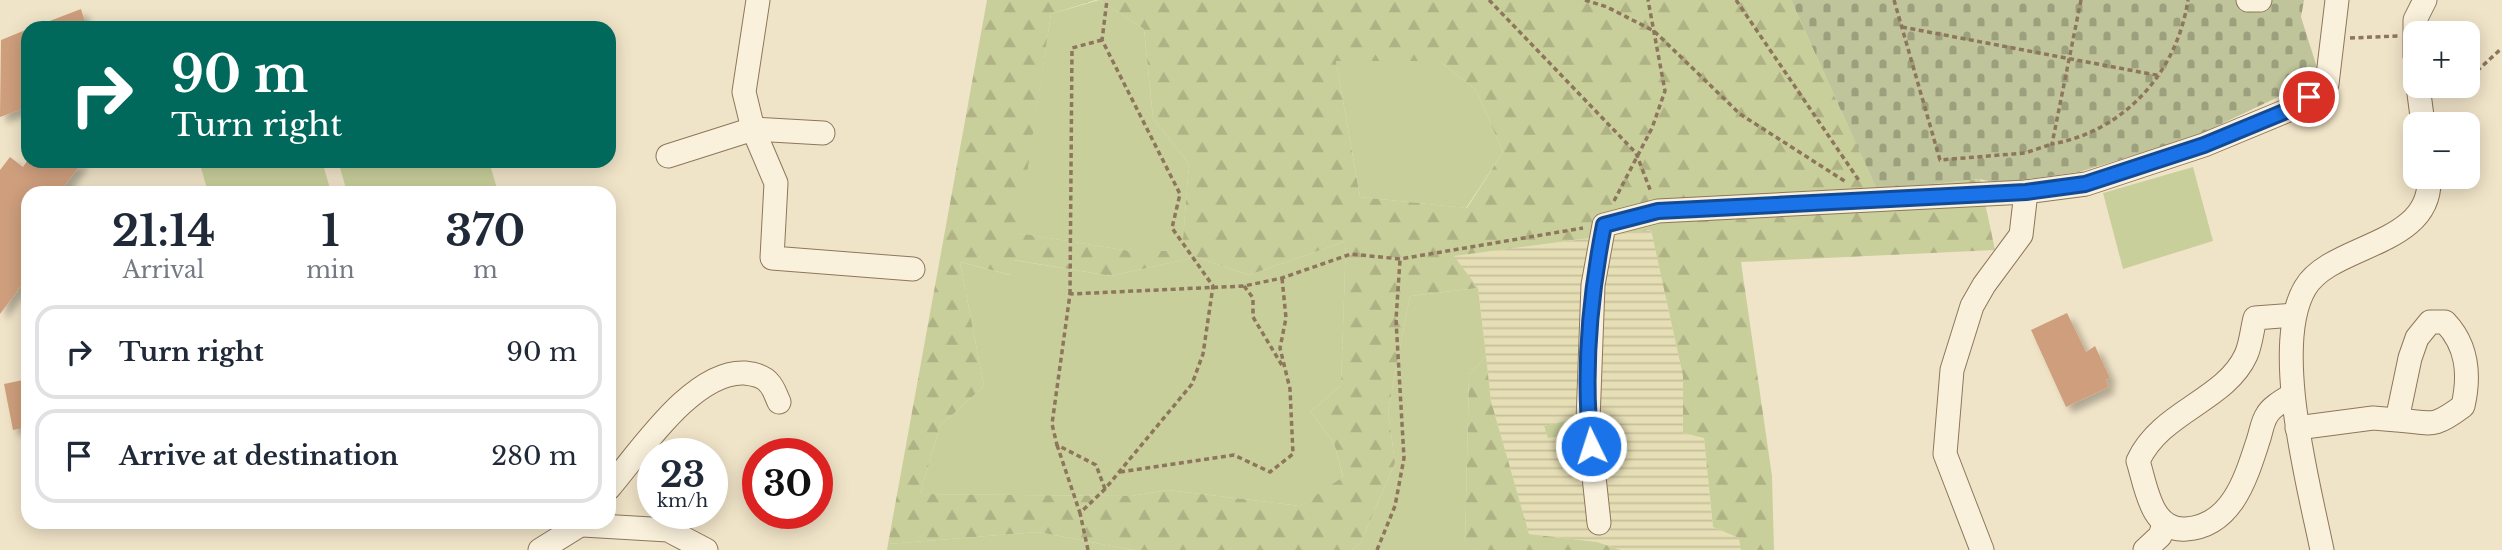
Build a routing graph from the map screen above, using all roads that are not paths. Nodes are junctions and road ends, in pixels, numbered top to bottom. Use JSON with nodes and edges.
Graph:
{"nodes":[{"id":1,"x":758,"y":0,"type":"edge"},
{"id":2,"x":2248,"y":0,"type":"edge"},
{"id":3,"x":2260,"y":0,"type":"edge"},
{"id":4,"x":2334,"y":1,"type":"edge"},
{"id":5,"x":753,"y":129,"type":"junction"},
{"id":6,"x":823,"y":133,"type":"dead end"},
{"id":7,"x":668,"y":156,"type":"dead end"},
{"id":8,"x":2428,"y":189,"type":"edge"},
{"id":9,"x":2026,"y":192,"type":"junction"},
{"id":10,"x":913,"y":269,"type":"dead end"},
{"id":11,"x":2294,"y":315,"type":"junction"},
{"id":12,"x":2292,"y":395,"type":"junction"},
{"id":13,"x":779,"y":402,"type":"dead end"},
{"id":14,"x":2397,"y":420,"type":"dead end"},
{"id":15,"x":2297,"y":428,"type":"junction"},
{"id":16,"x":616,"y":480,"type":"edge"},
{"id":17,"x":1599,"y":523,"type":"dead end"},
{"id":18,"x":2164,"y":524,"type":"junction"},
{"id":19,"x":616,"y":526,"type":"edge"},
{"id":20,"x":574,"y":529,"type":"edge"},
{"id":21,"x":540,"y":550,"type":"edge"},
{"id":22,"x":706,"y":550,"type":"edge"},
{"id":23,"x":1982,"y":550,"type":"edge"},
{"id":24,"x":2145,"y":550,"type":"edge"},
{"id":25,"x":2322,"y":550,"type":"edge"}],
"edges":[{"from":1,"to":5,"type":"street"},
{"from":2,"to":3,"type":"street"},
{"from":4,"to":9,"type":"street"},
{"from":5,"to":6,"type":"street"},
{"from":5,"to":7,"type":"street"},
{"from":5,"to":10,"type":"street"},
{"from":8,"to":11,"type":"street"},
{"from":9,"to":17,"type":"street"},
{"from":9,"to":23,"type":"street"},
{"from":11,"to":12,"type":"street"},
{"from":11,"to":18,"type":"street"},
{"from":12,"to":15,"type":"street"},
{"from":12,"to":18,"type":"street"},
{"from":13,"to":16,"type":"street"},
{"from":14,"to":15,"type":"street"},
{"from":15,"to":25,"type":"street"},
{"from":18,"to":24,"type":"street"},
{"from":19,"to":22,"type":"street"},
{"from":20,"to":21,"type":"street"}]}
